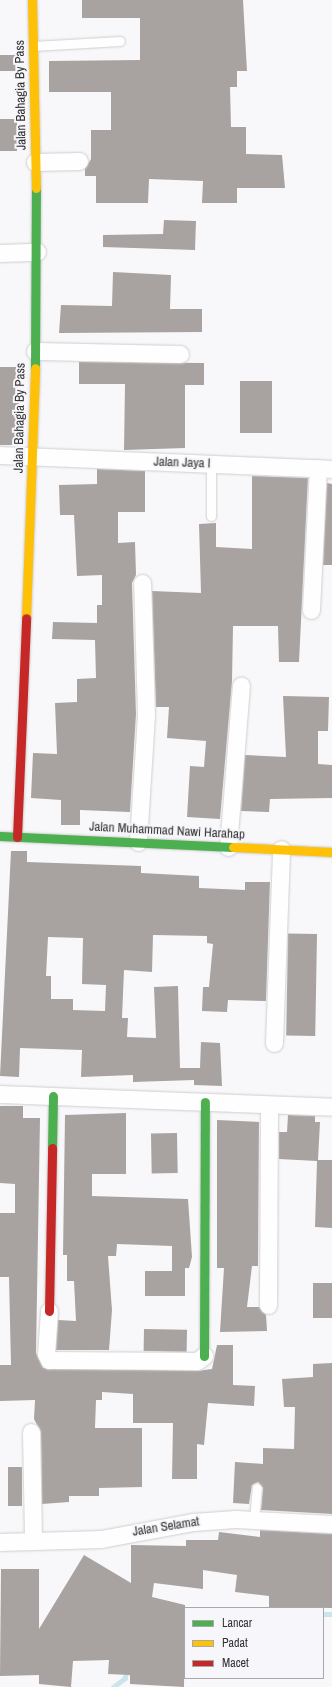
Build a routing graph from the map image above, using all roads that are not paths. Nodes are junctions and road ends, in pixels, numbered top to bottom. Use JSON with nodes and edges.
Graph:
{"nodes":[{"id":1,"x":32,"y":0,"type":"edge"},
{"id":2,"x":120,"y":42,"type":"dead end"},
{"id":3,"x":33,"y":46,"type":"junction"},
{"id":4,"x":79,"y":161,"type":"dead end"},
{"id":5,"x":35,"y":162,"type":"junction"},
{"id":6,"x":37,"y":252,"type":"junction"},
{"id":7,"x":0,"y":253,"type":"edge"},
{"id":8,"x":35,"y":351,"type":"junction"},
{"id":9,"x":180,"y":354,"type":"dead end"},
{"id":10,"x":0,"y":455,"type":"edge"},
{"id":11,"x":33,"y":458,"type":"junction"},
{"id":12,"x":211,"y":464,"type":"junction"},
{"id":13,"x":325,"y":469,"type":"edge"},
{"id":14,"x":211,"y":516,"type":"dead end"},
{"id":15,"x":142,"y":582,"type":"dead end"},
{"id":16,"x":310,"y":610,"type":"dead end"},
{"id":17,"x":241,"y":686,"type":"dead end"},
{"id":18,"x":0,"y":836,"type":"edge"},
{"id":19,"x":17,"y":837,"type":"junction"},
{"id":20,"x":138,"y":842,"type":"junction"},
{"id":21,"x":228,"y":847,"type":"junction"},
{"id":22,"x":281,"y":849,"type":"junction"},
{"id":23,"x":332,"y":852,"type":"edge"},
{"id":24,"x":274,"y":1043,"type":"dead end"},
{"id":25,"x":0,"y":1094,"type":"edge"},
{"id":26,"x":53,"y":1096,"type":"junction"},
{"id":27,"x":205,"y":1102,"type":"junction"},
{"id":28,"x":269,"y":1105,"type":"junction"},
{"id":29,"x":332,"y":1107,"type":"edge"},
{"id":30,"x":268,"y":1305,"type":"dead end"},
{"id":31,"x":49,"y":1311,"type":"joint"},
{"id":32,"x":204,"y":1356,"type":"joint"},
{"id":33,"x":31,"y":1432,"type":"dead end"},
{"id":34,"x":257,"y":1488,"type":"dead end"},
{"id":35,"x":254,"y":1520,"type":"junction"},
{"id":36,"x":332,"y":1524,"type":"edge"},
{"id":37,"x":34,"y":1541,"type":"junction"},
{"id":38,"x":0,"y":1542,"type":"edge"}],
"edges":[{"from":1,"to":3,"type":"main road","name":"Jalan Bahagia By Pass"},
{"from":2,"to":3,"type":"lane"},
{"from":3,"to":5,"type":"main road","name":"Jalan Bahagia By Pass"},
{"from":4,"to":5,"type":"street"},
{"from":5,"to":6,"type":"main road","name":"Jalan Bahagia By Pass"},
{"from":6,"to":7,"type":"street"},
{"from":6,"to":8,"type":"main road","name":"Jalan Bahagia By Pass"},
{"from":8,"to":9,"type":"street"},
{"from":8,"to":11,"type":"main road","name":"Jalan Bahagia By Pass"},
{"from":10,"to":11,"type":"street","name":"Jalan Jaya I"},
{"from":11,"to":12,"type":"street","name":"Jalan Jaya I"},
{"from":11,"to":19,"type":"main road","name":"Jalan Bahagia By Pass"},
{"from":12,"to":13,"type":"street","name":"Jalan Jaya I"},
{"from":12,"to":14,"type":"lane"},
{"from":13,"to":16,"type":"street"},
{"from":15,"to":20,"type":"street"},
{"from":17,"to":21,"type":"street"},
{"from":18,"to":19,"type":"main road","name":"Jalan Muhammad Nawi Harahap"},
{"from":19,"to":20,"type":"main road","name":"Jalan Muhammad Nawi Harahap"},
{"from":20,"to":21,"type":"main road","name":"Jalan Muhammad Nawi Harahap"},
{"from":21,"to":22,"type":"main road","name":"Jalan Muhammad Nawi Harahap"},
{"from":22,"to":23,"type":"main road","name":"Jalan Muhammad Nawi Harahap"},
{"from":22,"to":24,"type":"street"},
{"from":25,"to":26,"type":"street"},
{"from":26,"to":27,"type":"street"},
{"from":26,"to":31,"type":"main road"},
{"from":27,"to":28,"type":"street"},
{"from":27,"to":32,"type":"main road"},
{"from":28,"to":29,"type":"street"},
{"from":28,"to":30,"type":"street"},
{"from":31,"to":32,"type":"street"},
{"from":33,"to":37,"type":"street"},
{"from":34,"to":35,"type":"lane"},
{"from":35,"to":36,"type":"street","name":"Jalan Selamat"},
{"from":35,"to":37,"type":"street","name":"Jalan Selamat"},
{"from":37,"to":38,"type":"street","name":"Jalan Selamat"}]}
